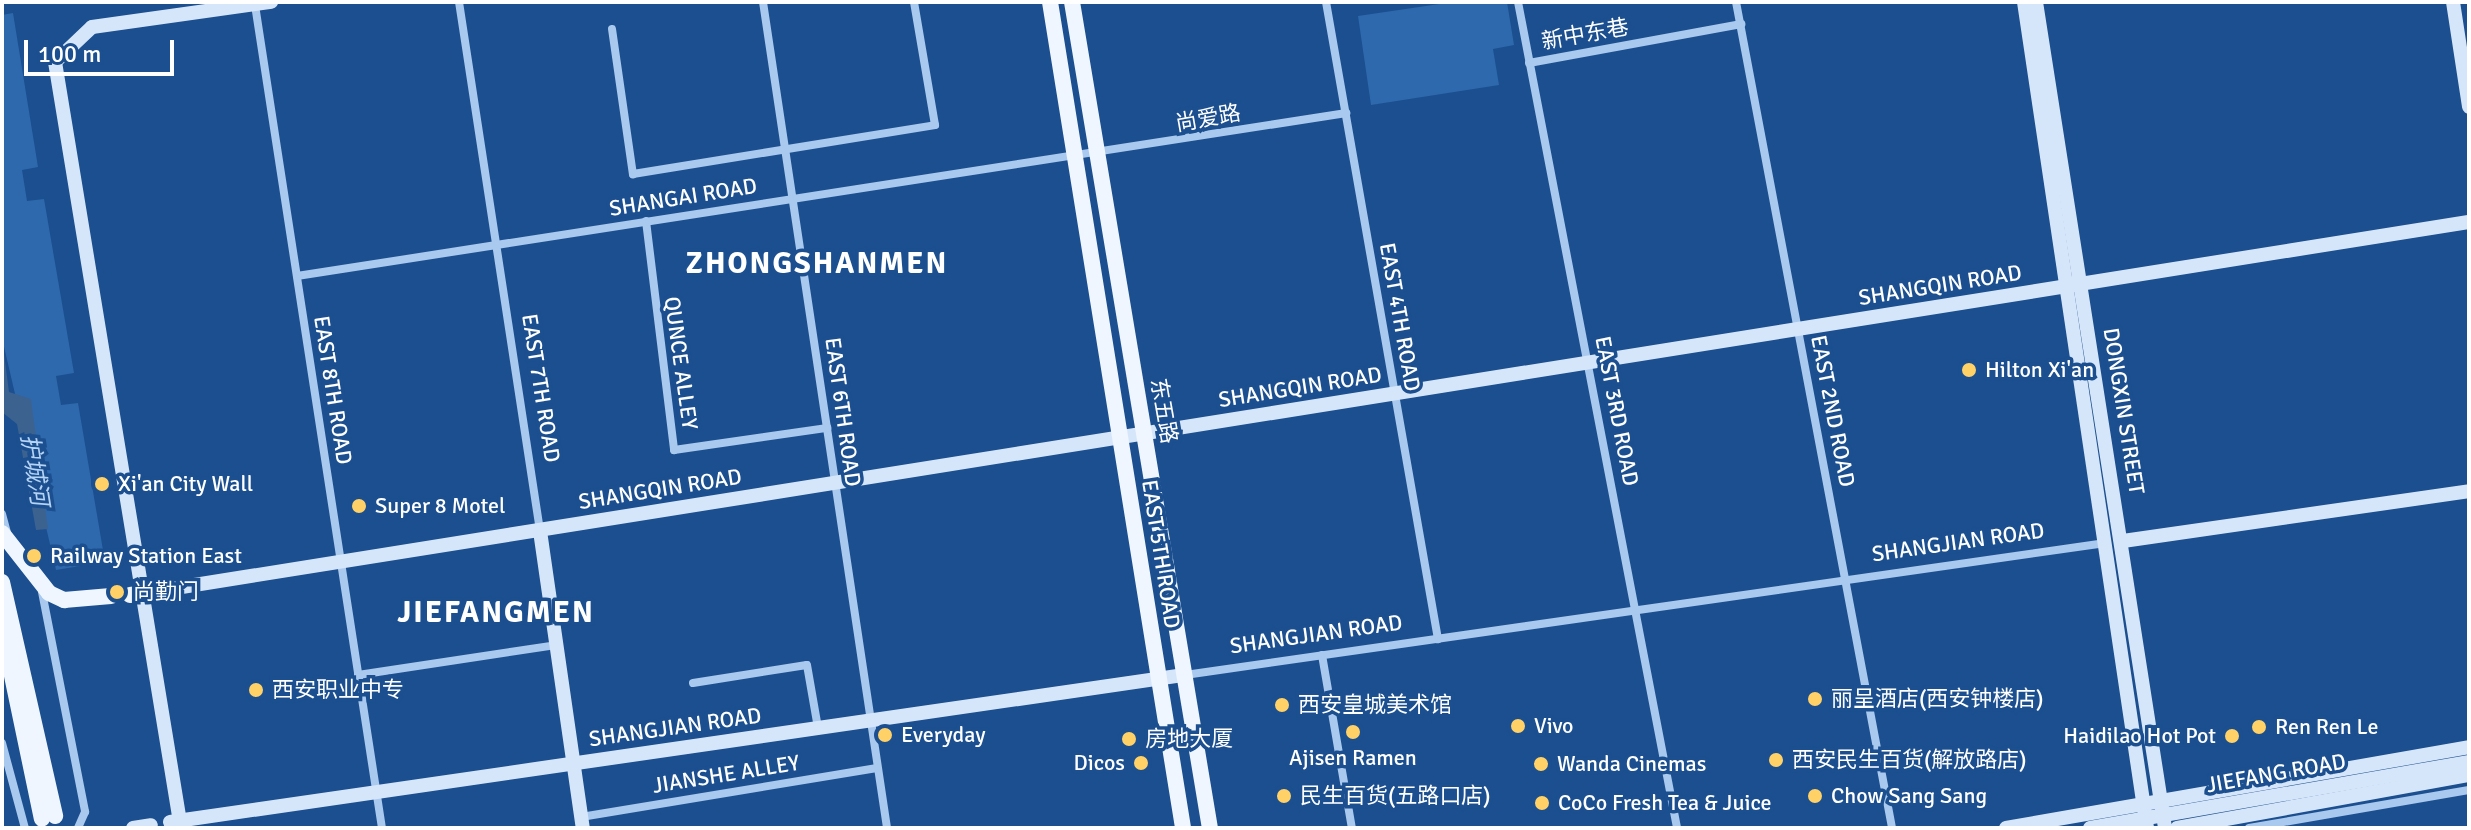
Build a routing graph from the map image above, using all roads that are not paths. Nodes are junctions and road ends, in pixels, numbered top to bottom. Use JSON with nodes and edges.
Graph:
{"nodes":[{"id":1,"x":271,"y":2,"type":"edge"},
{"id":2,"x":459,"y":2,"type":"edge"},
{"id":3,"x":763,"y":2,"type":"edge"},
{"id":4,"x":914,"y":2,"type":"edge"},
{"id":5,"x":1050,"y":2,"type":"edge"},
{"id":6,"x":1072,"y":2,"type":"edge"},
{"id":7,"x":1326,"y":2,"type":"edge"},
{"id":8,"x":1518,"y":2,"type":"edge"},
{"id":9,"x":1736,"y":2,"type":"edge"},
{"id":10,"x":2024,"y":2,"type":"edge"},
{"id":11,"x":2036,"y":2,"type":"edge"},
{"id":12,"x":2457,"y":3,"type":"edge"},
{"id":13,"x":255,"y":5,"type":"junction"},
{"id":14,"x":1741,"y":24,"type":"junction"},
{"id":15,"x":612,"y":29,"type":"dead end"},
{"id":16,"x":1529,"y":63,"type":"junction"},
{"id":17,"x":2469,"y":107,"type":"edge"},
{"id":18,"x":1346,"y":113,"type":"junction"},
{"id":19,"x":786,"y":150,"type":"junction"},
{"id":20,"x":1097,"y":155,"type":"junction"},
{"id":21,"x":1075,"y":158,"type":"junction"},
{"id":22,"x":793,"y":198,"type":"junction"},
{"id":23,"x":646,"y":221,"type":"junction"},
{"id":24,"x":2469,"y":222,"type":"edge"},
{"id":25,"x":497,"y":245,"type":"junction"},
{"id":26,"x":297,"y":276,"type":"junction"},
{"id":27,"x":2074,"y":285,"type":"junction"},
{"id":28,"x":1799,"y":329,"type":"junction"},
{"id":29,"x":1590,"y":363,"type":"junction"},
{"id":30,"x":1395,"y":394,"type":"junction"},
{"id":31,"x":827,"y":428,"type":"junction"},
{"id":32,"x":1145,"y":434,"type":"junction"},
{"id":33,"x":1121,"y":438,"type":"junction"},
{"id":34,"x":836,"y":483,"type":"junction"},
{"id":35,"x":2469,"y":491,"type":"edge"},
{"id":36,"x":2,"y":514,"type":"edge"},
{"id":37,"x":540,"y":531,"type":"junction"},
{"id":38,"x":2,"y":533,"type":"edge"},
{"id":39,"x":2123,"y":541,"type":"junction"},
{"id":40,"x":2107,"y":543,"type":"junction"},
{"id":41,"x":11,"y":549,"type":"junction"},
{"id":42,"x":341,"y":563,"type":"junction"},
{"id":43,"x":1846,"y":580,"type":"junction"},
{"id":44,"x":2,"y":582,"type":"edge"},
{"id":45,"x":39,"y":587,"type":"junction"},
{"id":46,"x":134,"y":594,"type":"junction"},
{"id":47,"x":111,"y":596,"type":"dead end"},
{"id":48,"x":1635,"y":610,"type":"junction"},
{"id":49,"x":2,"y":628,"type":"edge"},
{"id":50,"x":1438,"y":639,"type":"junction"},
{"id":51,"x":556,"y":645,"type":"junction"},
{"id":52,"x":1322,"y":655,"type":"junction"},
{"id":53,"x":358,"y":675,"type":"junction"},
{"id":54,"x":1184,"y":675,"type":"junction"},
{"id":55,"x":1159,"y":679,"type":"junction"},
{"id":56,"x":693,"y":683,"type":"dead end"},
{"id":57,"x":871,"y":721,"type":"junction"},
{"id":58,"x":818,"y":728,"type":"junction"},
{"id":59,"x":2,"y":743,"type":"edge"},
{"id":60,"x":2469,"y":747,"type":"edge"},
{"id":61,"x":2469,"y":762,"type":"edge"},
{"id":62,"x":574,"y":763,"type":"junction"},
{"id":63,"x":877,"y":768,"type":"junction"},
{"id":64,"x":2469,"y":775,"type":"edge"},
{"id":65,"x":2469,"y":790,"type":"edge"},
{"id":66,"x":377,"y":792,"type":"junction"},
{"id":67,"x":2163,"y":815,"type":"edge"},
{"id":68,"x":2146,"y":816,"type":"edge"},
{"id":69,"x":582,"y":822,"type":"edge"},
{"id":70,"x":177,"y":824,"type":"edge"},
{"id":71,"x":151,"y":825,"type":"dead end"},
{"id":72,"x":25,"y":828,"type":"edge"},
{"id":73,"x":78,"y":828,"type":"edge"},
{"id":74,"x":133,"y":828,"type":"edge"},
{"id":75,"x":382,"y":828,"type":"edge"},
{"id":76,"x":887,"y":828,"type":"edge"},
{"id":77,"x":1183,"y":828,"type":"edge"},
{"id":78,"x":1210,"y":828,"type":"edge"},
{"id":79,"x":1352,"y":828,"type":"edge"},
{"id":80,"x":1677,"y":828,"type":"edge"},
{"id":81,"x":1892,"y":828,"type":"edge"},
{"id":82,"x":2006,"y":828,"type":"edge"},
{"id":83,"x":2090,"y":828,"type":"edge"},
{"id":84,"x":2177,"y":828,"type":"edge"},
{"id":85,"x":2249,"y":828,"type":"edge"}],
"edges":[{"from":1,"to":13,"type":"street"},
{"from":2,"to":25,"type":"street","name":"EAST 7TH ROAD"},
{"from":3,"to":19,"type":"street","name":"EAST 6TH ROAD"},
{"from":4,"to":19,"type":"street"},
{"from":5,"to":21,"type":"main road","name":"EAST 5TH ROAD"},
{"from":6,"to":20,"type":"main road","name":"东五路"},
{"from":7,"to":18,"type":"street","name":"EAST 4TH ROAD"},
{"from":8,"to":16,"type":"street","name":"EAST 3RD ROAD"},
{"from":9,"to":14,"type":"street","name":"EAST 2ND ROAD"},
{"from":10,"to":27,"type":"street","name":"DONGXIN STREET"},
{"from":11,"to":27,"type":"street","name":"DONGXIN STREET"},
{"from":12,"to":17,"type":"street"},
{"from":13,"to":26,"type":"street","name":"EAST 8TH ROAD"},
{"from":13,"to":46,"type":"street"},
{"from":14,"to":16,"type":"street","name":"新中东巷"},
{"from":14,"to":28,"type":"street","name":"EAST 2ND ROAD"},
{"from":15,"to":19,"type":"street"},
{"from":16,"to":29,"type":"street","name":"EAST 3RD ROAD"},
{"from":18,"to":20,"type":"street","name":"尚爱路"},
{"from":18,"to":30,"type":"street","name":"EAST 4TH ROAD"},
{"from":19,"to":22,"type":"street","name":"EAST 6TH ROAD"},
{"from":20,"to":21,"type":"street","name":"尚爱路"},
{"from":20,"to":32,"type":"main road","name":"东五路"},
{"from":21,"to":22,"type":"street","name":"SHANGAI ROAD"},
{"from":21,"to":33,"type":"main road","name":"EAST 5TH ROAD"},
{"from":22,"to":23,"type":"street","name":"SHANGAI ROAD"},
{"from":22,"to":31,"type":"street","name":"EAST 6TH ROAD"},
{"from":23,"to":25,"type":"street","name":"SHANGAI ROAD"},
{"from":23,"to":31,"type":"street","name":"QUNCE ALLEY"},
{"from":24,"to":27,"type":"street","name":"SHANGQIN ROAD"},
{"from":25,"to":26,"type":"street","name":"SHANGAI ROAD"},
{"from":25,"to":37,"type":"street","name":"EAST 7TH ROAD"},
{"from":26,"to":42,"type":"street","name":"EAST 8TH ROAD"},
{"from":27,"to":28,"type":"street","name":"SHANGQIN ROAD"},
{"from":27,"to":39,"type":"street","name":"DONGXIN STREET"},
{"from":27,"to":40,"type":"street","name":"DONGXIN STREET"},
{"from":28,"to":29,"type":"street","name":"SHANGQIN ROAD"},
{"from":28,"to":43,"type":"street","name":"EAST 2ND ROAD"},
{"from":29,"to":30,"type":"street","name":"SHANGQIN ROAD"},
{"from":29,"to":48,"type":"street","name":"EAST 3RD ROAD"},
{"from":30,"to":32,"type":"street","name":"SHANGQIN ROAD"},
{"from":30,"to":50,"type":"street","name":"EAST 4TH ROAD"},
{"from":31,"to":34,"type":"street","name":"EAST 6TH ROAD"},
{"from":32,"to":33,"type":"street","name":"SHANGQIN ROAD"},
{"from":32,"to":54,"type":"main road","name":"东五路"},
{"from":33,"to":34,"type":"street","name":"SHANGQIN ROAD"},
{"from":33,"to":55,"type":"main road","name":"EAST 5TH ROAD"},
{"from":34,"to":37,"type":"street","name":"SHANGQIN ROAD"},
{"from":34,"to":57,"type":"street","name":"EAST 6TH ROAD"},
{"from":35,"to":39,"type":"street","name":"SHANGJIAN ROAD"},
{"from":36,"to":41,"type":"street"},
{"from":37,"to":42,"type":"street","name":"SHANGQIN ROAD"},
{"from":37,"to":51,"type":"street","name":"EAST 7TH ROAD"},
{"from":38,"to":41,"type":"main road"},
{"from":39,"to":40,"type":"street","name":"SHANGJIAN ROAD"},
{"from":39,"to":67,"type":"street","name":"DONGXIN STREET"},
{"from":40,"to":43,"type":"street","name":"SHANGJIAN ROAD"},
{"from":40,"to":68,"type":"street","name":"DONGXIN STREET"},
{"from":41,"to":45,"type":"main road"},
{"from":42,"to":46,"type":"street","name":"SHANGQIN ROAD"},
{"from":42,"to":53,"type":"street","name":"EAST 8TH ROAD"},
{"from":43,"to":48,"type":"street","name":"SHANGJIAN ROAD"},
{"from":43,"to":81,"type":"street","name":"EAST 2ND ROAD"},
{"from":44,"to":49,"type":"main road"},
{"from":45,"to":47,"type":"main road"},
{"from":45,"to":73,"type":"street"},
{"from":46,"to":70,"type":"street"},
{"from":48,"to":50,"type":"street","name":"SHANGJIAN ROAD"},
{"from":48,"to":80,"type":"street","name":"EAST 3RD ROAD"},
{"from":50,"to":52,"type":"street","name":"SHANGJIAN ROAD"},
{"from":51,"to":53,"type":"street"},
{"from":51,"to":62,"type":"street","name":"EAST 7TH ROAD"},
{"from":52,"to":54,"type":"street","name":"SHANGJIAN ROAD"},
{"from":52,"to":79,"type":"street"},
{"from":53,"to":66,"type":"street","name":"EAST 8TH ROAD"},
{"from":54,"to":55,"type":"street","name":"SHANGJIAN ROAD"},
{"from":54,"to":78,"type":"main road","name":"东五路"},
{"from":55,"to":57,"type":"street","name":"SHANGJIAN ROAD"},
{"from":55,"to":77,"type":"main road","name":"EAST 5TH ROAD"},
{"from":56,"to":58,"type":"street"},
{"from":57,"to":58,"type":"street","name":"SHANGJIAN ROAD"},
{"from":57,"to":63,"type":"street","name":"EAST 6TH ROAD"},
{"from":58,"to":62,"type":"street","name":"SHANGJIAN ROAD"},
{"from":59,"to":72,"type":"street"},
{"from":60,"to":67,"type":"street"},
{"from":61,"to":67,"type":"street","name":"JIEFANG ROAD"},
{"from":62,"to":66,"type":"street","name":"SHANGJIAN ROAD"},
{"from":62,"to":69,"type":"street","name":"EAST 7TH ROAD"},
{"from":63,"to":69,"type":"street","name":"JIANSHE ALLEY"},
{"from":63,"to":76,"type":"street","name":"EAST 6TH ROAD"},
{"from":64,"to":84,"type":"street","name":"JIEFANG ROAD"},
{"from":65,"to":85,"type":"street"},
{"from":66,"to":70,"type":"street","name":"SHANGJIAN ROAD"},
{"from":66,"to":75,"type":"street","name":"EAST 8TH ROAD"},
{"from":67,"to":68,"type":"street","name":"JIEFANG ROAD"},
{"from":68,"to":82,"type":"street"},
{"from":68,"to":83,"type":"street","name":"JIEFANG ROAD"},
{"from":71,"to":74,"type":"street"}]}
